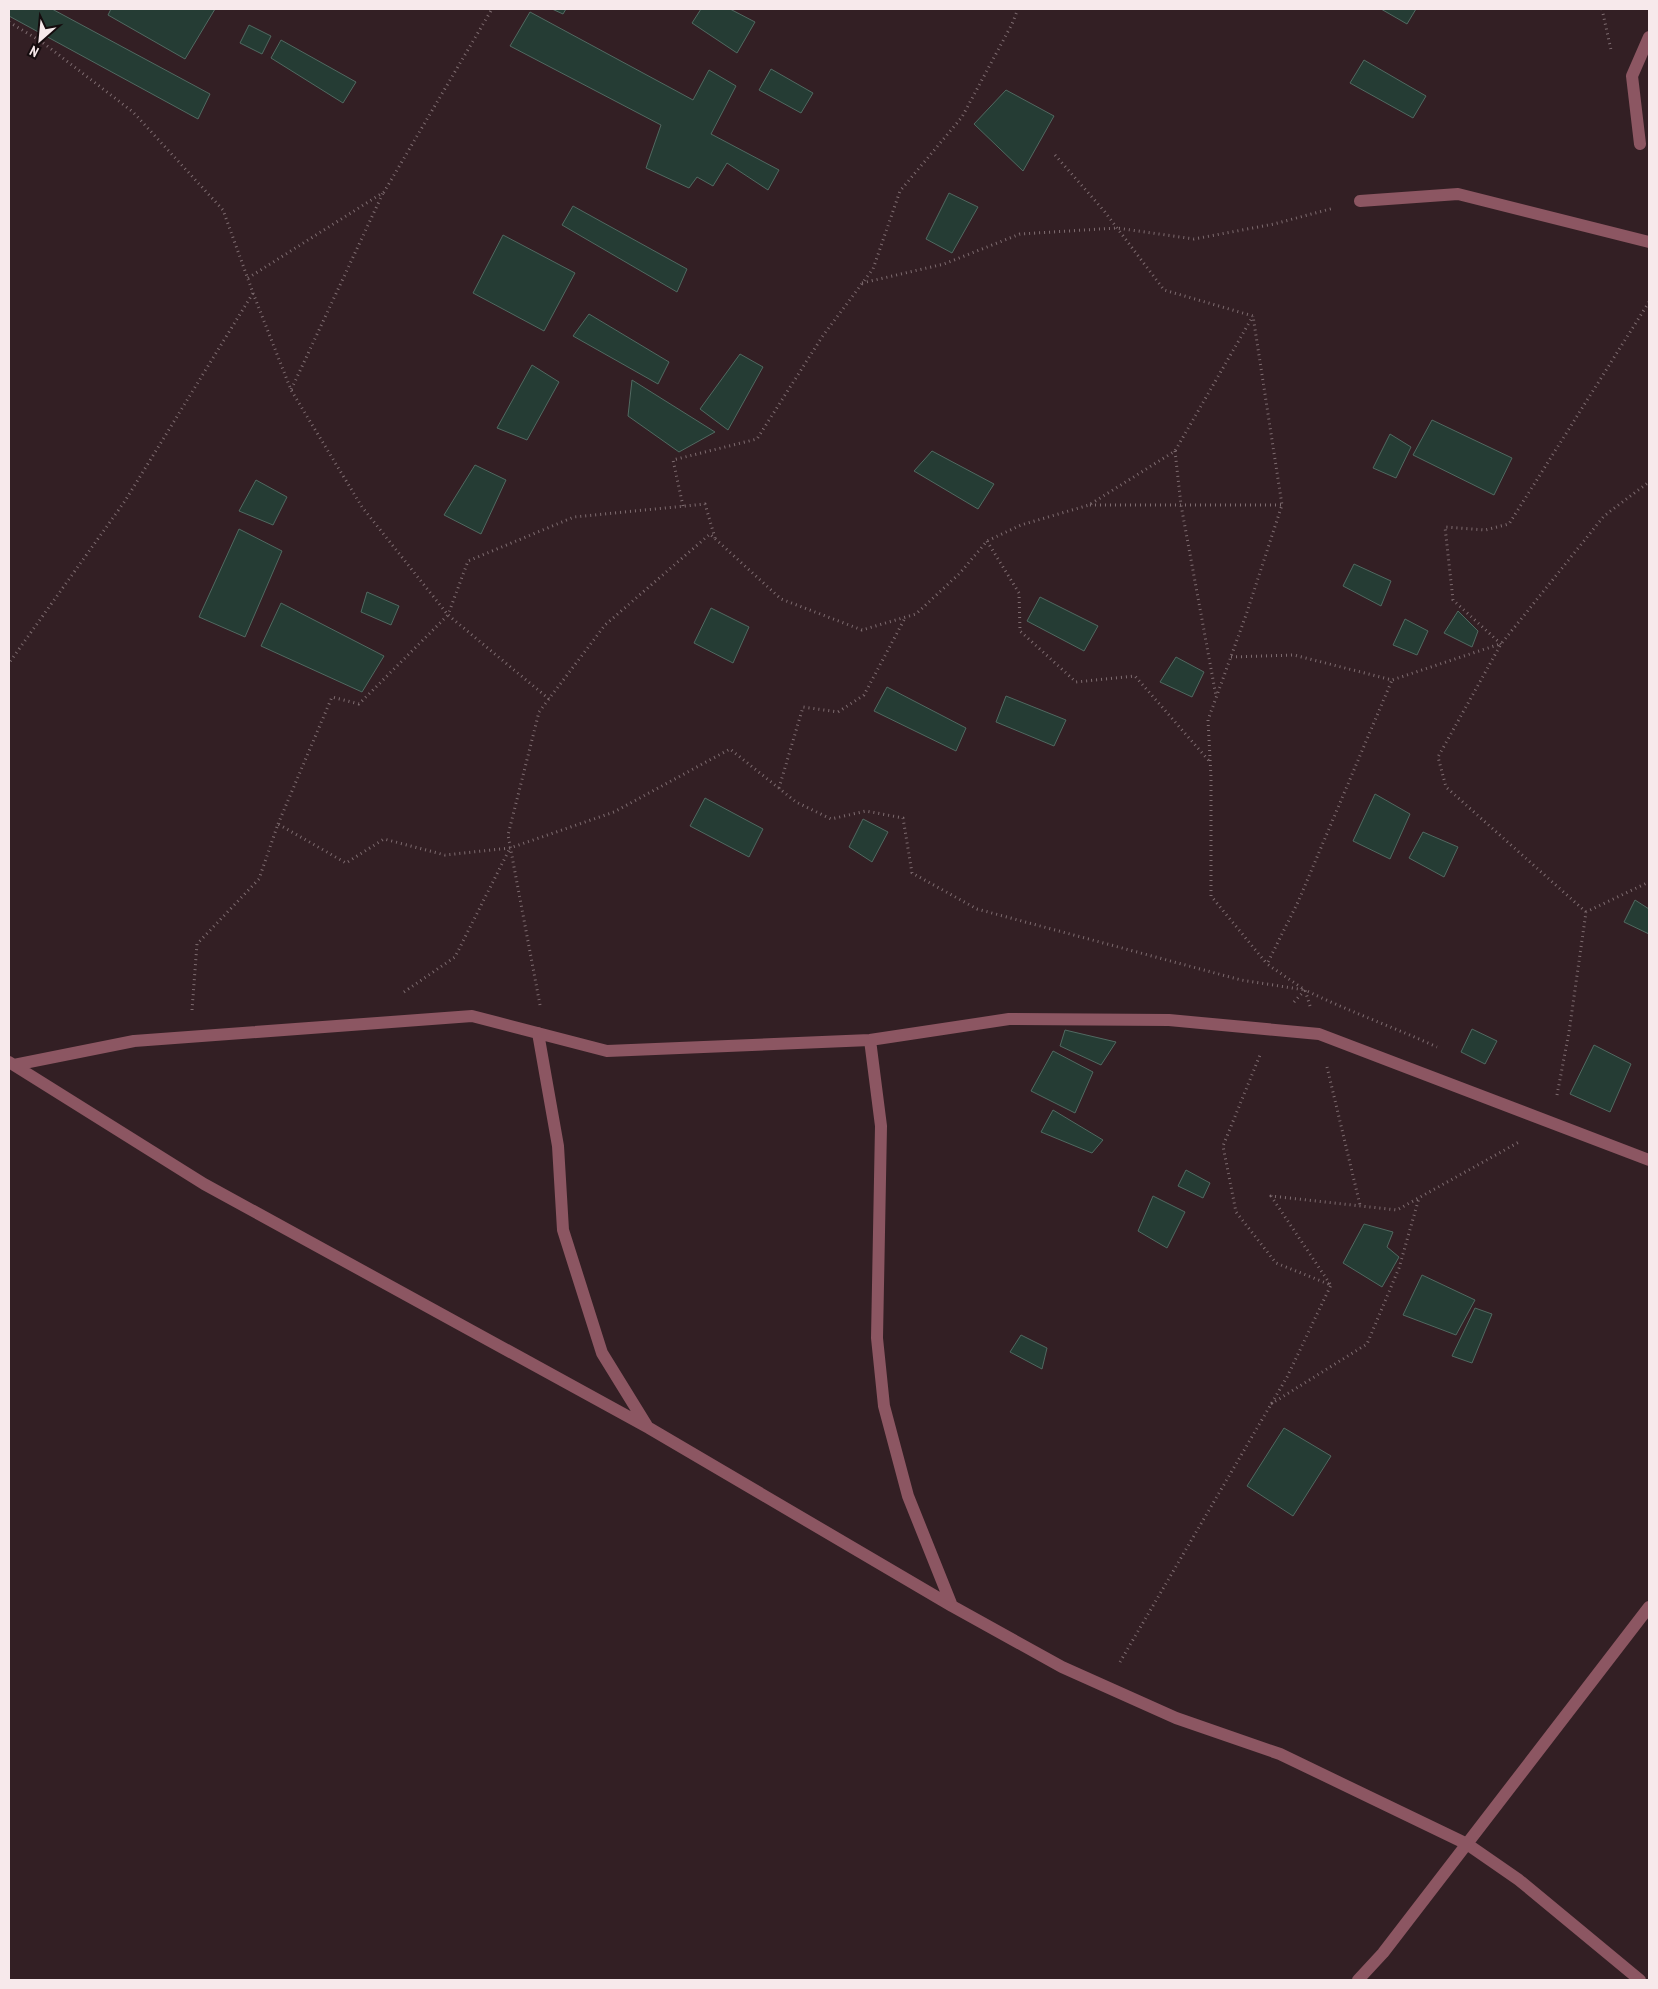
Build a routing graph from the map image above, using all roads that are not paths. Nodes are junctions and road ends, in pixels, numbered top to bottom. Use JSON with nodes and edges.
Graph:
{"nodes":[{"id":1,"x":1649,"y":37,"type":"edge"},
{"id":2,"x":1640,"y":144,"type":"dead end"},
{"id":3,"x":1360,"y":201,"type":"road end"},
{"id":4,"x":1649,"y":242,"type":"edge"},
{"id":5,"x":542,"y":1034,"type":"junction"},
{"id":6,"x":870,"y":1040,"type":"junction"},
{"id":7,"x":11,"y":1063,"type":"edge"},
{"id":8,"x":1649,"y":1160,"type":"edge"},
{"id":9,"x":649,"y":1428,"type":"junction"},
{"id":10,"x":952,"y":1606,"type":"junction"},
{"id":11,"x":1649,"y":1607,"type":"edge"},
{"id":12,"x":1467,"y":1844,"type":"junction"},
{"id":13,"x":1358,"y":1980,"type":"edge"},
{"id":14,"x":1640,"y":1980,"type":"edge"}],
"edges":[{"from":1,"to":2,"type":"street"},
{"from":3,"to":4,"type":"street"},
{"from":5,"to":6,"type":"street"},
{"from":5,"to":7,"type":"street"},
{"from":5,"to":9,"type":"street"},
{"from":6,"to":8,"type":"street"},
{"from":6,"to":10,"type":"street"},
{"from":7,"to":9,"type":"street"},
{"from":9,"to":10,"type":"street"},
{"from":10,"to":12,"type":"street"},
{"from":11,"to":12,"type":"street"},
{"from":12,"to":13,"type":"street"},
{"from":12,"to":14,"type":"street"}]}
